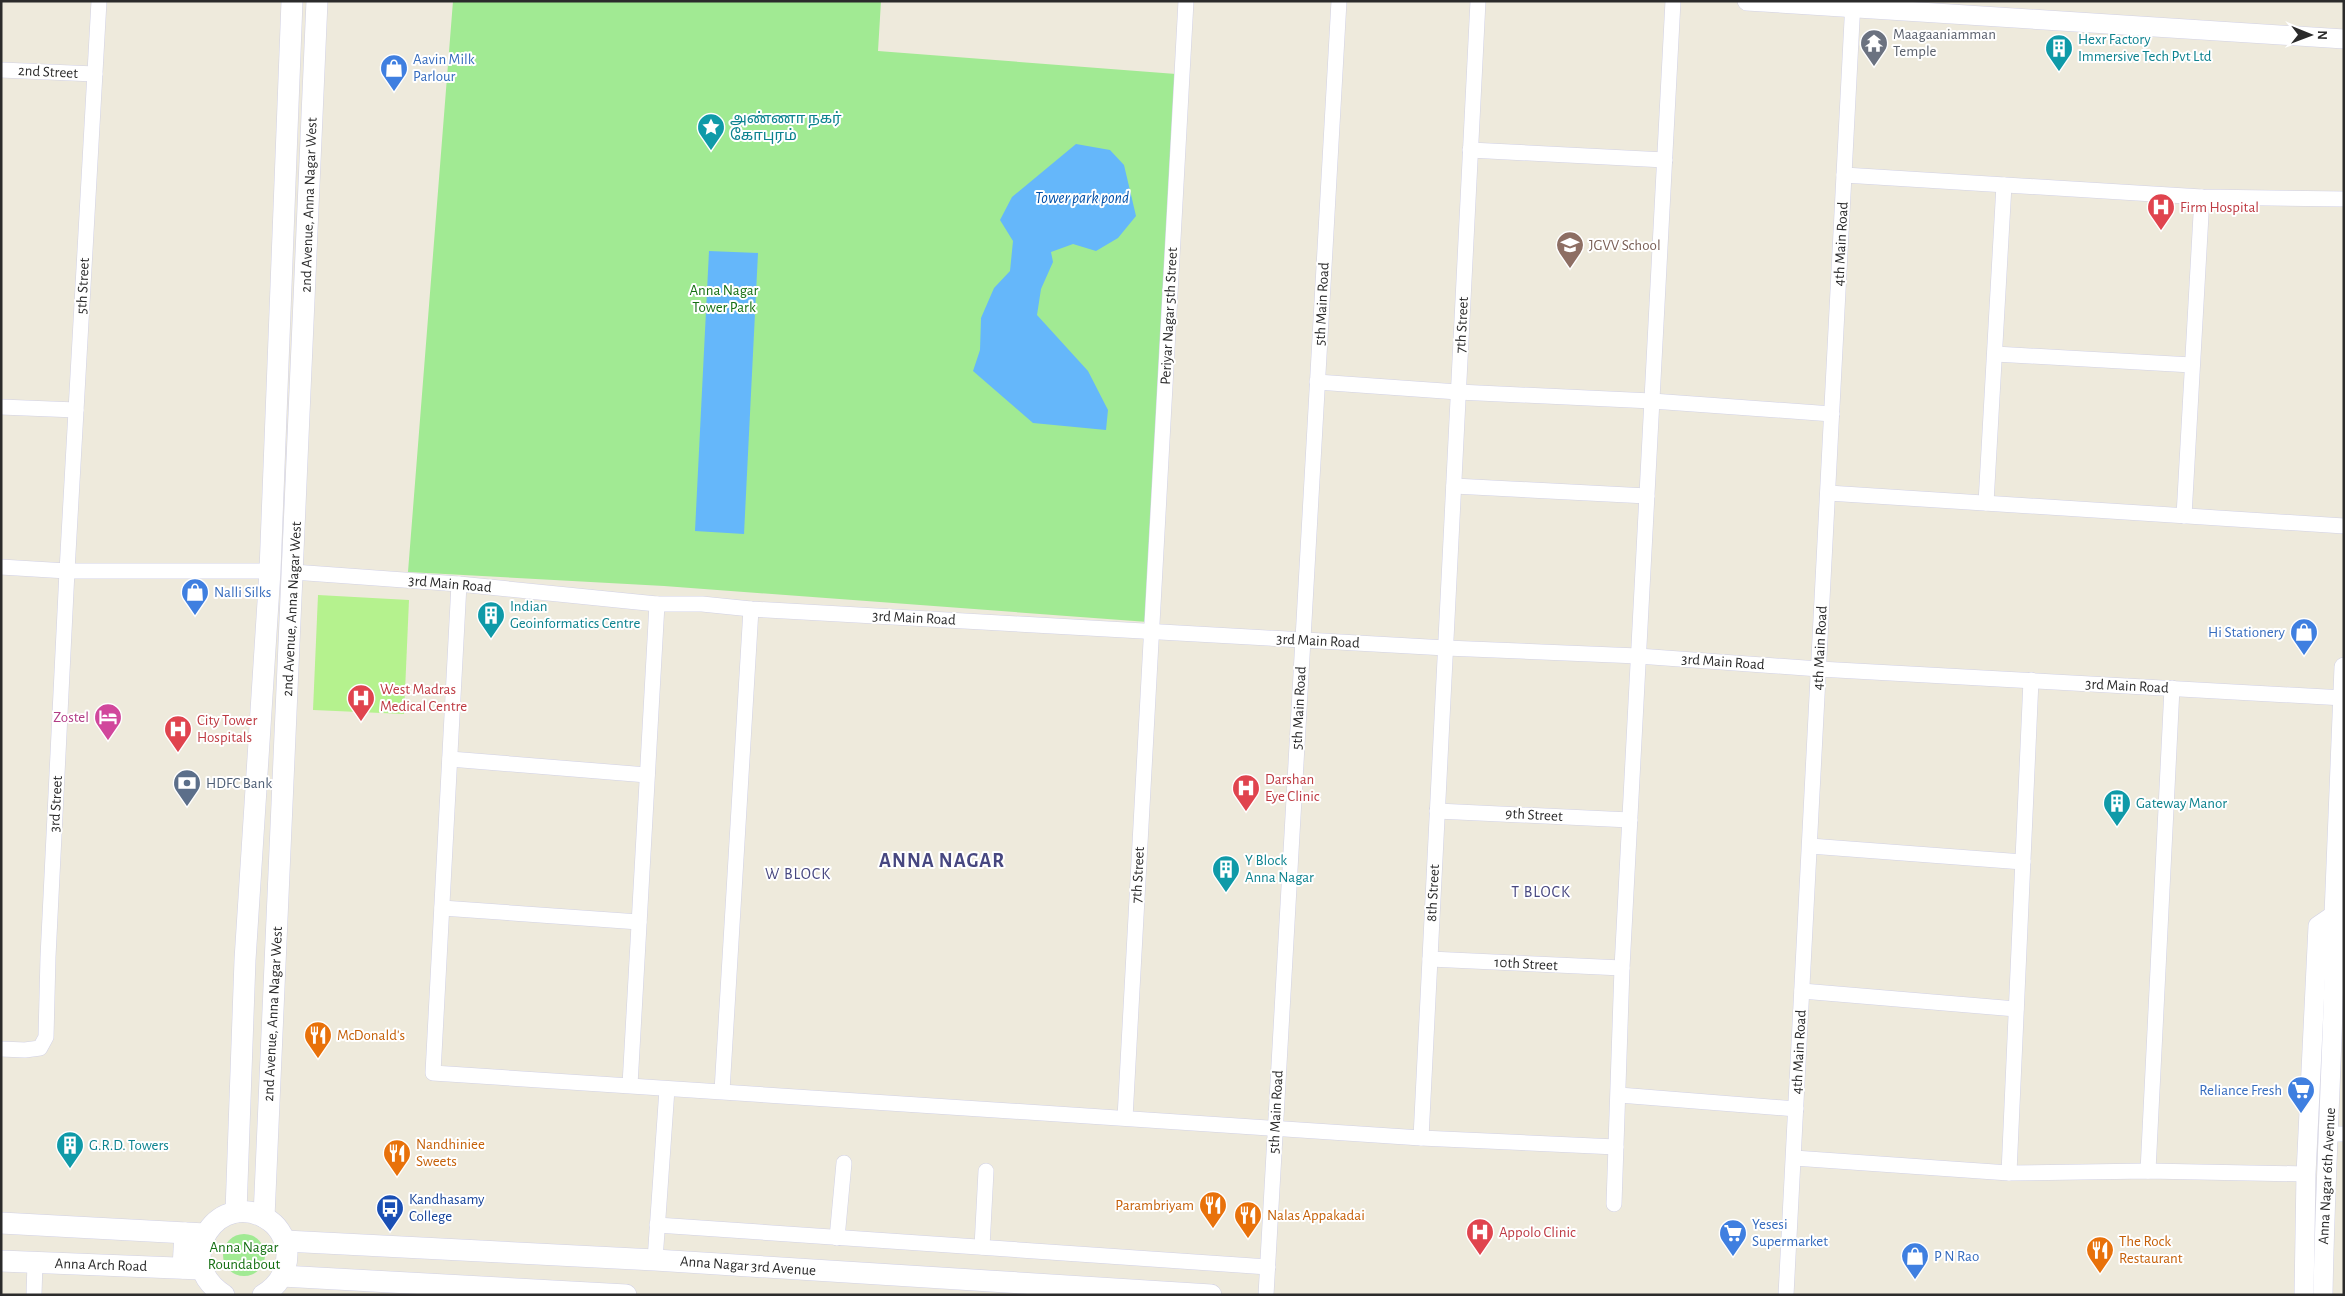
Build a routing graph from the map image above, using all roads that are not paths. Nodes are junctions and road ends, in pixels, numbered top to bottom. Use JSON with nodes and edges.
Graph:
{"nodes":[{"id":1,"x":99,"y":1,"type":"edge"},
{"id":2,"x":292,"y":1,"type":"edge"},
{"id":3,"x":317,"y":1,"type":"edge"},
{"id":4,"x":1186,"y":1,"type":"edge"},
{"id":5,"x":1339,"y":1,"type":"edge"},
{"id":6,"x":1478,"y":1,"type":"edge"},
{"id":7,"x":1674,"y":1,"type":"edge"},
{"id":8,"x":1747,"y":1,"type":"edge"},
{"id":9,"x":1853,"y":5,"type":"edge"},
{"id":10,"x":2344,"y":39,"type":"edge"},
{"id":11,"x":1,"y":70,"type":"edge"},
{"id":12,"x":95,"y":74,"type":"junction"},
{"id":13,"x":1470,"y":150,"type":"junction"},
{"id":14,"x":1665,"y":160,"type":"junction"},
{"id":15,"x":1844,"y":175,"type":"junction"},
{"id":16,"x":2004,"y":186,"type":"junction"},
{"id":17,"x":2202,"y":198,"type":"junction"},
{"id":18,"x":2344,"y":199,"type":"edge"},
{"id":19,"x":1995,"y":354,"type":"junction"},
{"id":20,"x":2192,"y":365,"type":"junction"},
{"id":21,"x":1318,"y":382,"type":"junction"},
{"id":22,"x":1458,"y":392,"type":"junction"},
{"id":23,"x":1652,"y":401,"type":"junction"},
{"id":24,"x":1,"y":407,"type":"edge"},
{"id":25,"x":76,"y":410,"type":"junction"},
{"id":26,"x":1832,"y":414,"type":"junction"},
{"id":27,"x":1454,"y":486,"type":"junction"},
{"id":28,"x":1828,"y":493,"type":"junction"},
{"id":29,"x":1647,"y":496,"type":"junction"},
{"id":30,"x":1986,"y":503,"type":"junction"},
{"id":31,"x":2184,"y":516,"type":"junction"},
{"id":32,"x":2344,"y":526,"type":"edge"},
{"id":33,"x":1,"y":567,"type":"edge"},
{"id":34,"x":67,"y":571,"type":"junction"},
{"id":35,"x":270,"y":571,"type":"junction"},
{"id":36,"x":293,"y":572,"type":"junction"},
{"id":37,"x":459,"y":584,"type":"junction"},
{"id":38,"x":657,"y":604,"type":"junction"},
{"id":39,"x":751,"y":609,"type":"junction"},
{"id":40,"x":1152,"y":631,"type":"junction"},
{"id":41,"x":1303,"y":640,"type":"junction"},
{"id":42,"x":1446,"y":648,"type":"junction"},
{"id":43,"x":1638,"y":656,"type":"junction"},
{"id":44,"x":2344,"y":667,"type":"edge"},
{"id":45,"x":1819,"y":669,"type":"junction"},
{"id":46,"x":2031,"y":680,"type":"junction"},
{"id":47,"x":2172,"y":688,"type":"junction"},
{"id":48,"x":2343,"y":698,"type":"edge"},
{"id":49,"x":450,"y":759,"type":"junction"},
{"id":50,"x":647,"y":775,"type":"junction"},
{"id":51,"x":1437,"y":811,"type":"junction"},
{"id":52,"x":1630,"y":820,"type":"junction"},
{"id":53,"x":1810,"y":846,"type":"junction"},
{"id":54,"x":2023,"y":862,"type":"junction"},
{"id":55,"x":442,"y":908,"type":"junction"},
{"id":56,"x":2334,"y":915,"type":"junction"},
{"id":57,"x":639,"y":922,"type":"junction"},
{"id":58,"x":1430,"y":959,"type":"junction"},
{"id":59,"x":1622,"y":968,"type":"junction"},
{"id":60,"x":1802,"y":991,"type":"junction"},
{"id":61,"x":2016,"y":1009,"type":"junction"},
{"id":62,"x":2339,"y":1045,"type":"edge"},
{"id":63,"x":1,"y":1049,"type":"edge"},
{"id":64,"x":630,"y":1085,"type":"junction"},
{"id":65,"x":667,"y":1089,"type":"junction"},
{"id":66,"x":722,"y":1090,"type":"junction"},
{"id":67,"x":1619,"y":1095,"type":"junction"},
{"id":68,"x":1796,"y":1109,"type":"junction"},
{"id":69,"x":1125,"y":1118,"type":"junction"},
{"id":70,"x":1275,"y":1128,"type":"junction"},
{"id":71,"x":2336,"y":1134,"type":"edge"},
{"id":72,"x":1421,"y":1138,"type":"junction"},
{"id":73,"x":1616,"y":1147,"type":"junction"},
{"id":74,"x":1794,"y":1158,"type":"junction"},
{"id":75,"x":844,"y":1163,"type":"dead end"},
{"id":76,"x":2148,"y":1170,"type":"junction"},
{"id":77,"x":986,"y":1171,"type":"dead end"},
{"id":78,"x":2009,"y":1173,"type":"junction"},
{"id":79,"x":2306,"y":1174,"type":"junction"},
{"id":80,"x":1614,"y":1204,"type":"dead end"},
{"id":81,"x":236,"y":1212,"type":"junction"},
{"id":82,"x":264,"y":1217,"type":"junction"},
{"id":83,"x":1,"y":1224,"type":"edge"},
{"id":84,"x":657,"y":1225,"type":"junction"},
{"id":85,"x":195,"y":1234,"type":"junction"},
{"id":86,"x":837,"y":1238,"type":"junction"},
{"id":87,"x":285,"y":1241,"type":"junction"},
{"id":88,"x":982,"y":1247,"type":"junction"},
{"id":89,"x":655,"y":1260,"type":"junction"},
{"id":90,"x":1,"y":1262,"type":"edge"},
{"id":91,"x":36,"y":1263,"type":"junction"},
{"id":92,"x":1268,"y":1267,"type":"junction"},
{"id":93,"x":192,"y":1268,"type":"junction"},
{"id":94,"x":270,"y":1289,"type":"edge"},
{"id":95,"x":34,"y":1295,"type":"edge"},
{"id":96,"x":223,"y":1295,"type":"edge"},
{"id":97,"x":626,"y":1295,"type":"edge"},
{"id":98,"x":1210,"y":1295,"type":"edge"},
{"id":99,"x":1266,"y":1295,"type":"edge"},
{"id":100,"x":1786,"y":1295,"type":"edge"},
{"id":101,"x":2304,"y":1295,"type":"edge"},
{"id":102,"x":2323,"y":1295,"type":"edge"}],
"edges":[{"from":1,"to":12,"type":"street","name":"5th Street"},
{"from":2,"to":35,"type":"main road","name":"2nd Avenue, Anna Nagar West"},
{"from":3,"to":36,"type":"main road","name":"2nd Avenue, Anna Nagar West"},
{"from":4,"to":40,"type":"street","name":"Periyar Nagar 5th Street"},
{"from":5,"to":21,"type":"street","name":"5th Main Road"},
{"from":6,"to":13,"type":"street","name":"7th Street"},
{"from":7,"to":14,"type":"street"},
{"from":8,"to":9,"type":"street"},
{"from":9,"to":10,"type":"street"},
{"from":9,"to":15,"type":"street","name":"4th Main Road"},
{"from":11,"to":12,"type":"street","name":"2nd Street"},
{"from":12,"to":25,"type":"street","name":"5th Street"},
{"from":13,"to":14,"type":"street"},
{"from":13,"to":22,"type":"street","name":"7th Street"},
{"from":14,"to":23,"type":"street"},
{"from":15,"to":16,"type":"street"},
{"from":15,"to":26,"type":"street","name":"4th Main Road"},
{"from":16,"to":17,"type":"street"},
{"from":16,"to":19,"type":"street"},
{"from":17,"to":18,"type":"street"},
{"from":17,"to":20,"type":"street"},
{"from":19,"to":20,"type":"street"},
{"from":19,"to":30,"type":"street"},
{"from":20,"to":31,"type":"street"},
{"from":21,"to":22,"type":"street"},
{"from":21,"to":41,"type":"street","name":"5th Main Road"},
{"from":22,"to":23,"type":"street"},
{"from":22,"to":27,"type":"street","name":"7th Street"},
{"from":23,"to":26,"type":"street"},
{"from":23,"to":29,"type":"street"},
{"from":24,"to":25,"type":"street"},
{"from":25,"to":34,"type":"street","name":"5th Street"},
{"from":26,"to":28,"type":"street","name":"4th Main Road"},
{"from":27,"to":29,"type":"street"},
{"from":27,"to":42,"type":"street","name":"7th Street"},
{"from":28,"to":30,"type":"street"},
{"from":28,"to":45,"type":"street","name":"4th Main Road"},
{"from":29,"to":43,"type":"street"},
{"from":30,"to":31,"type":"street"},
{"from":31,"to":32,"type":"street"},
{"from":33,"to":34,"type":"street"},
{"from":34,"to":35,"type":"street"},
{"from":34,"to":63,"type":"street","name":"3rd Street"},
{"from":35,"to":81,"type":"main road","name":"2nd Avenue, Anna Nagar West"},
{"from":36,"to":37,"type":"street","name":"3rd Main Road"},
{"from":36,"to":82,"type":"main road","name":"2nd Avenue, Anna Nagar West"},
{"from":37,"to":38,"type":"street","name":"3rd Main Road"},
{"from":37,"to":49,"type":"street"},
{"from":38,"to":39,"type":"street","name":"3rd Main Road"},
{"from":38,"to":50,"type":"street"},
{"from":39,"to":40,"type":"street","name":"3rd Main Road"},
{"from":39,"to":66,"type":"street"},
{"from":40,"to":41,"type":"street","name":"3rd Main Road"},
{"from":40,"to":69,"type":"street","name":"7th Street"},
{"from":41,"to":42,"type":"street","name":"3rd Main Road"},
{"from":41,"to":70,"type":"street","name":"5th Main Road"},
{"from":42,"to":43,"type":"street","name":"3rd Main Road"},
{"from":42,"to":51,"type":"street","name":"8th Street"},
{"from":43,"to":45,"type":"street","name":"3rd Main Road"},
{"from":43,"to":52,"type":"street"},
{"from":44,"to":48,"type":"street","name":"Anna Nagar 6th Avenue"},
{"from":45,"to":46,"type":"street","name":"3rd Main Road"},
{"from":45,"to":53,"type":"street","name":"4th Main Road"},
{"from":46,"to":47,"type":"street","name":"3rd Main Road"},
{"from":46,"to":54,"type":"street"},
{"from":47,"to":48,"type":"street","name":"3rd Main Road"},
{"from":47,"to":76,"type":"street"},
{"from":48,"to":56,"type":"street","name":"Anna Nagar 6th Avenue"},
{"from":49,"to":50,"type":"street"},
{"from":49,"to":55,"type":"street"},
{"from":50,"to":57,"type":"street"},
{"from":51,"to":52,"type":"street","name":"9th Street"},
{"from":51,"to":58,"type":"street","name":"8th Street"},
{"from":52,"to":59,"type":"street"},
{"from":53,"to":54,"type":"street"},
{"from":53,"to":60,"type":"street","name":"4th Main Road"},
{"from":54,"to":61,"type":"street"},
{"from":55,"to":57,"type":"street"},
{"from":55,"to":64,"type":"street"},
{"from":56,"to":62,"type":"street","name":"Anna Nagar 6th Avenue"},
{"from":56,"to":79,"type":"street"},
{"from":57,"to":64,"type":"street"},
{"from":58,"to":59,"type":"street","name":"10th Street"},
{"from":58,"to":72,"type":"street","name":"8th Street"},
{"from":59,"to":67,"type":"street"},
{"from":60,"to":61,"type":"street"},
{"from":60,"to":68,"type":"street","name":"4th Main Road"},
{"from":61,"to":78,"type":"street"},
{"from":62,"to":71,"type":"street","name":"Anna Nagar 6th Avenue"},
{"from":64,"to":65,"type":"street"},
{"from":65,"to":66,"type":"street"},
{"from":65,"to":84,"type":"street"},
{"from":66,"to":69,"type":"street"},
{"from":67,"to":68,"type":"street"},
{"from":67,"to":73,"type":"street"},
{"from":68,"to":74,"type":"street","name":"4th Main Road"},
{"from":69,"to":70,"type":"street"},
{"from":70,"to":72,"type":"street"},
{"from":70,"to":92,"type":"street","name":"5th Main Road"},
{"from":71,"to":102,"type":"street","name":"Anna Nagar 6th Avenue"},
{"from":72,"to":73,"type":"street"},
{"from":73,"to":80,"type":"street"},
{"from":74,"to":78,"type":"street"},
{"from":74,"to":100,"type":"street","name":"4th Main Road"},
{"from":75,"to":86,"type":"street"},
{"from":76,"to":78,"type":"street"},
{"from":76,"to":79,"type":"street"},
{"from":77,"to":88,"type":"street"},
{"from":79,"to":101,"type":"street"},
{"from":81,"to":82,"type":"main road"},
{"from":81,"to":85,"type":"main road"},
{"from":82,"to":87,"type":"main road"},
{"from":83,"to":85,"type":"main road"},
{"from":84,"to":86,"type":"street"},
{"from":84,"to":89,"type":"street"},
{"from":85,"to":93,"type":"main road"},
{"from":86,"to":88,"type":"street"},
{"from":87,"to":89,"type":"main road","name":"Anna Nagar 3rd Avenue"},
{"from":87,"to":94,"type":"main road"},
{"from":88,"to":92,"type":"street"},
{"from":89,"to":98,"type":"main road","name":"Anna Nagar 3rd Avenue"},
{"from":90,"to":91,"type":"main road","name":"Anna Arch Road"},
{"from":91,"to":93,"type":"main road","name":"Anna Arch Road"},
{"from":91,"to":95,"type":"street"},
{"from":92,"to":99,"type":"street","name":"5th Main Road"},
{"from":93,"to":96,"type":"main road"},
{"from":94,"to":97,"type":"main road"}]}
